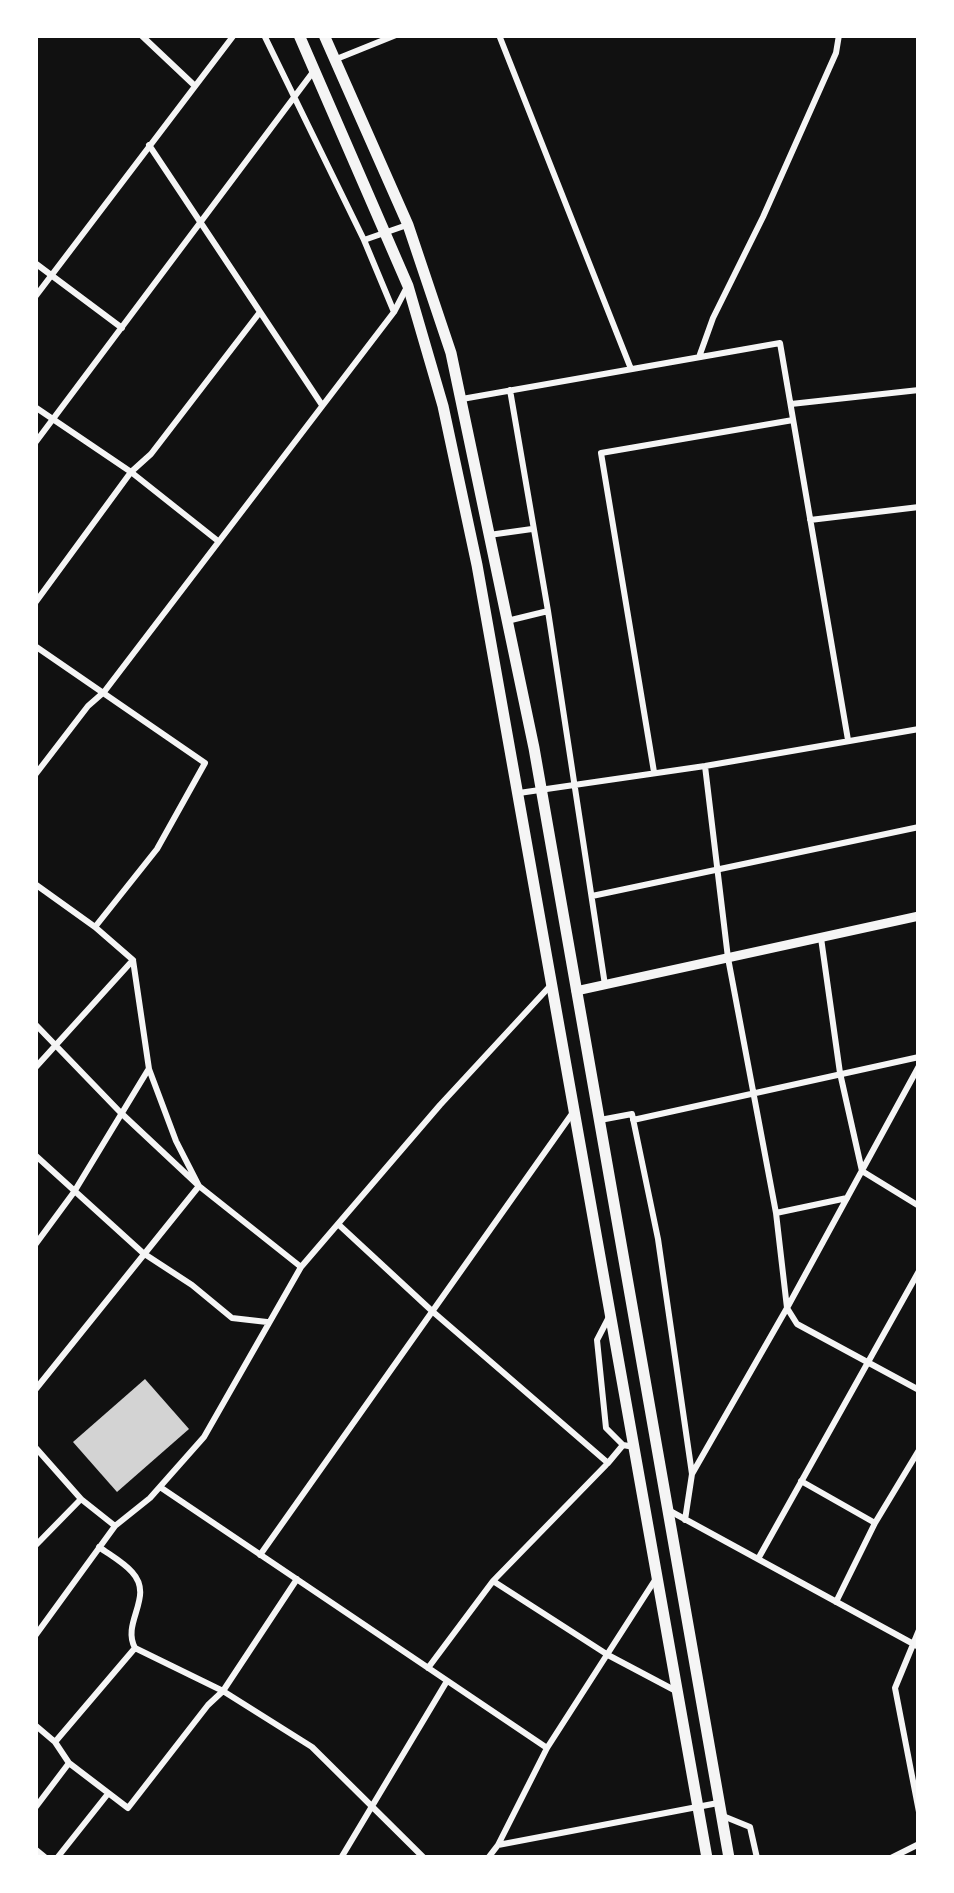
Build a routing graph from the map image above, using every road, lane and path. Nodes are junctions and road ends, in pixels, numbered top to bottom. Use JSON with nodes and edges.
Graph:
{"nodes":[{"id":1,"x":140,"y":35,"type":"edge"},
{"id":2,"x":234,"y":35,"type":"edge"},
{"id":3,"x":264,"y":35,"type":"edge"},
{"id":4,"x":299,"y":35,"type":"edge"},
{"id":5,"x":324,"y":35,"type":"edge"},
{"id":6,"x":396,"y":35,"type":"edge"},
{"id":7,"x":499,"y":35,"type":"edge"},
{"id":8,"x":840,"y":35,"type":"edge"},
{"id":9,"x":334,"y":60,"type":"junction"},
{"id":10,"x":314,"y":70,"type":"junction"},
{"id":11,"x":194,"y":86,"type":"junction"},
{"id":12,"x":293,"y":95,"type":"junction"},
{"id":13,"x":150,"y":145,"type":"junction"},
{"id":14,"x":200,"y":220,"type":"junction"},
{"id":15,"x":408,"y":225,"type":"junction"},
{"id":16,"x":385,"y":233,"type":"junction"},
{"id":17,"x":364,"y":240,"type":"junction"},
{"id":18,"x":35,"y":264,"type":"edge"},
{"id":19,"x":50,"y":276,"type":"junction"},
{"id":20,"x":408,"y":286,"type":"junction"},
{"id":21,"x":35,"y":296,"type":"edge"},
{"id":22,"x":260,"y":312,"type":"junction"},
{"id":23,"x":394,"y":312,"type":"junction"},
{"id":24,"x":122,"y":328,"type":"junction"},
{"id":25,"x":699,"y":357,"type":"junction"},
{"id":26,"x":631,"y":369,"type":"junction"},
{"id":27,"x":510,"y":390,"type":"junction"},
{"id":28,"x":919,"y":390,"type":"edge"},
{"id":29,"x":461,"y":399,"type":"junction"},
{"id":30,"x":791,"y":404,"type":"junction"},
{"id":31,"x":322,"y":405,"type":"junction"},
{"id":32,"x":35,"y":407,"type":"edge"},
{"id":33,"x":52,"y":419,"type":"junction"},
{"id":34,"x":793,"y":420,"type":"junction"},
{"id":35,"x":35,"y":442,"type":"edge"},
{"id":36,"x":132,"y":472,"type":"junction"},
{"id":37,"x":919,"y":507,"type":"edge"},
{"id":38,"x":810,"y":520,"type":"junction"},
{"id":39,"x":532,"y":528,"type":"junction"},
{"id":40,"x":489,"y":535,"type":"junction"},
{"id":41,"x":218,"y":541,"type":"junction"},
{"id":42,"x":35,"y":603,"type":"edge"},
{"id":43,"x":548,"y":611,"type":"junction"},
{"id":44,"x":508,"y":621,"type":"junction"},
{"id":45,"x":35,"y":646,"type":"edge"},
{"id":46,"x":104,"y":692,"type":"junction"},
{"id":47,"x":919,"y":729,"type":"edge"},
{"id":48,"x":848,"y":740,"type":"junction"},
{"id":49,"x":705,"y":766,"type":"junction"},
{"id":50,"x":654,"y":772,"type":"junction"},
{"id":51,"x":35,"y":775,"type":"edge"},
{"id":52,"x":574,"y":783,"type":"junction"},
{"id":53,"x":541,"y":788,"type":"junction"},
{"id":54,"x":518,"y":793,"type":"junction"},
{"id":55,"x":919,"y":827,"type":"edge"},
{"id":56,"x":718,"y":868,"type":"junction"},
{"id":57,"x":35,"y":884,"type":"edge"},
{"id":58,"x":592,"y":896,"type":"junction"},
{"id":59,"x":919,"y":916,"type":"edge"},
{"id":60,"x":95,"y":927,"type":"junction"},
{"id":61,"x":821,"y":938,"type":"junction"},
{"id":62,"x":728,"y":958,"type":"junction"},
{"id":63,"x":133,"y":960,"type":"junction"},
{"id":64,"x":552,"y":984,"type":"junction"},
{"id":65,"x":606,"y":984,"type":"junction"},
{"id":66,"x":576,"y":991,"type":"junction"},
{"id":67,"x":35,"y":1024,"type":"edge"},
{"id":68,"x":56,"y":1044,"type":"junction"},
{"id":69,"x":919,"y":1057,"type":"edge"},
{"id":70,"x":919,"y":1066,"type":"edge"},
{"id":71,"x":35,"y":1068,"type":"edge"},
{"id":72,"x":149,"y":1069,"type":"junction"},
{"id":73,"x":840,"y":1073,"type":"junction"},
{"id":74,"x":752,"y":1092,"type":"junction"},
{"id":75,"x":574,"y":1110,"type":"junction"},
{"id":76,"x":120,"y":1112,"type":"junction"},
{"id":77,"x":599,"y":1120,"type":"junction"},
{"id":78,"x":633,"y":1120,"type":"junction"},
{"id":79,"x":35,"y":1156,"type":"edge"},
{"id":80,"x":862,"y":1172,"type":"junction"},
{"id":81,"x":199,"y":1186,"type":"junction"},
{"id":82,"x":74,"y":1192,"type":"junction"},
{"id":83,"x":847,"y":1198,"type":"junction"},
{"id":84,"x":919,"y":1206,"type":"edge"},
{"id":85,"x":776,"y":1213,"type":"junction"},
{"id":86,"x":338,"y":1224,"type":"junction"},
{"id":87,"x":35,"y":1246,"type":"edge"},
{"id":88,"x":144,"y":1253,"type":"junction"},
{"id":89,"x":300,"y":1267,"type":"junction"},
{"id":90,"x":919,"y":1271,"type":"edge"},
{"id":91,"x":787,"y":1308,"type":"junction"},
{"id":92,"x":432,"y":1311,"type":"junction"},
{"id":93,"x":610,"y":1314,"type":"junction"},
{"id":94,"x":267,"y":1322,"type":"junction"},
{"id":95,"x":868,"y":1362,"type":"junction"},
{"id":96,"x":35,"y":1390,"type":"edge"},
{"id":97,"x":919,"y":1390,"type":"edge"},
{"id":98,"x":628,"y":1446,"type":"junction"},
{"id":99,"x":35,"y":1448,"type":"edge"},
{"id":100,"x":919,"y":1450,"type":"edge"},
{"id":101,"x":608,"y":1463,"type":"junction"},
{"id":102,"x":692,"y":1474,"type":"junction"},
{"id":103,"x":801,"y":1481,"type":"junction"},
{"id":104,"x":160,"y":1487,"type":"junction"},
{"id":105,"x":81,"y":1499,"type":"junction"},
{"id":106,"x":668,"y":1510,"type":"junction"},
{"id":107,"x":685,"y":1520,"type":"junction"},
{"id":108,"x":875,"y":1523,"type":"junction"},
{"id":109,"x":115,"y":1526,"type":"junction"},
{"id":110,"x":35,"y":1546,"type":"edge"},
{"id":111,"x":99,"y":1547,"type":"junction"},
{"id":112,"x":260,"y":1555,"type":"junction"},
{"id":113,"x":758,"y":1559,"type":"junction"},
{"id":114,"x":657,"y":1576,"type":"junction"},
{"id":115,"x":297,"y":1580,"type":"junction"},
{"id":116,"x":493,"y":1581,"type":"junction"},
{"id":117,"x":836,"y":1602,"type":"junction"},
{"id":118,"x":919,"y":1630,"type":"edge"},
{"id":119,"x":35,"y":1636,"type":"edge"},
{"id":120,"x":915,"y":1645,"type":"edge"},
{"id":121,"x":135,"y":1648,"type":"junction"},
{"id":122,"x":608,"y":1655,"type":"junction"},
{"id":123,"x":428,"y":1668,"type":"junction"},
{"id":124,"x":448,"y":1681,"type":"junction"},
{"id":125,"x":223,"y":1691,"type":"junction"},
{"id":126,"x":678,"y":1692,"type":"junction"},
{"id":127,"x":35,"y":1725,"type":"edge"},
{"id":128,"x":55,"y":1742,"type":"junction"},
{"id":129,"x":547,"y":1748,"type":"junction"},
{"id":130,"x":69,"y":1763,"type":"junction"},
{"id":131,"x":106,"y":1794,"type":"junction"},
{"id":132,"x":698,"y":1806,"type":"junction"},
{"id":133,"x":35,"y":1808,"type":"edge"},
{"id":134,"x":373,"y":1808,"type":"junction"},
{"id":135,"x":721,"y":1809,"type":"junction"},
{"id":136,"x":919,"y":1812,"type":"edge"},
{"id":137,"x":498,"y":1844,"type":"junction"},
{"id":138,"x":919,"y":1844,"type":"edge"},
{"id":139,"x":35,"y":1849,"type":"edge"},
{"id":140,"x":906,"y":1855,"type":"edge"},
{"id":141,"x":46,"y":1858,"type":"edge"},
{"id":142,"x":58,"y":1858,"type":"edge"},
{"id":143,"x":341,"y":1858,"type":"edge"},
{"id":144,"x":424,"y":1858,"type":"edge"},
{"id":145,"x":488,"y":1858,"type":"edge"},
{"id":146,"x":707,"y":1858,"type":"edge"},
{"id":147,"x":729,"y":1858,"type":"edge"},
{"id":148,"x":758,"y":1858,"type":"edge"},
{"id":149,"x":891,"y":1858,"type":"edge"}],
"edges":[{"from":1,"to":11,"type":"street"},
{"from":2,"to":11,"type":"street"},
{"from":3,"to":12,"type":"street"},
{"from":4,"to":10,"type":"main road"},
{"from":5,"to":9,"type":"main road"},
{"from":6,"to":9,"type":"street"},
{"from":7,"to":26,"type":"street"},
{"from":8,"to":25,"type":"street"},
{"from":9,"to":15,"type":"main road"},
{"from":10,"to":12,"type":"street"},
{"from":10,"to":16,"type":"main road"},
{"from":11,"to":13,"type":"street"},
{"from":12,"to":14,"type":"street"},
{"from":12,"to":17,"type":"street"},
{"from":13,"to":14,"type":"street"},
{"from":13,"to":19,"type":"street"},
{"from":14,"to":22,"type":"street"},
{"from":14,"to":24,"type":"street"},
{"from":15,"to":16,"type":"street"},
{"from":15,"to":29,"type":"main road"},
{"from":16,"to":17,"type":"street"},
{"from":16,"to":20,"type":"main road"},
{"from":17,"to":23,"type":"street"},
{"from":18,"to":19,"type":"street"},
{"from":19,"to":21,"type":"street"},
{"from":19,"to":24,"type":"street"},
{"from":20,"to":23,"type":"street"},
{"from":20,"to":54,"type":"main road"},
{"from":22,"to":31,"type":"street"},
{"from":22,"to":36,"type":"street"},
{"from":23,"to":31,"type":"street"},
{"from":24,"to":33,"type":"street"},
{"from":25,"to":26,"type":"street"},
{"from":25,"to":30,"type":"street"},
{"from":26,"to":27,"type":"street"},
{"from":27,"to":29,"type":"street"},
{"from":27,"to":39,"type":"street"},
{"from":28,"to":30,"type":"street"},
{"from":29,"to":40,"type":"main road"},
{"from":30,"to":34,"type":"street"},
{"from":31,"to":41,"type":"street"},
{"from":32,"to":33,"type":"street"},
{"from":33,"to":35,"type":"street"},
{"from":33,"to":36,"type":"street"},
{"from":34,"to":38,"type":"street"},
{"from":34,"to":50,"type":"street"},
{"from":36,"to":41,"type":"street"},
{"from":36,"to":42,"type":"street"},
{"from":37,"to":38,"type":"street"},
{"from":38,"to":48,"type":"street"},
{"from":39,"to":40,"type":"street"},
{"from":39,"to":43,"type":"street"},
{"from":40,"to":44,"type":"main road"},
{"from":41,"to":46,"type":"street"},
{"from":43,"to":44,"type":"street"},
{"from":43,"to":52,"type":"street"},
{"from":44,"to":53,"type":"main road"},
{"from":45,"to":46,"type":"street"},
{"from":46,"to":51,"type":"street"},
{"from":46,"to":60,"type":"street"},
{"from":47,"to":48,"type":"street"},
{"from":48,"to":49,"type":"street"},
{"from":49,"to":50,"type":"street"},
{"from":49,"to":56,"type":"street"},
{"from":50,"to":52,"type":"street"},
{"from":52,"to":53,"type":"street"},
{"from":52,"to":58,"type":"street"},
{"from":53,"to":54,"type":"street"},
{"from":53,"to":66,"type":"main road"},
{"from":54,"to":64,"type":"main road"},
{"from":55,"to":56,"type":"street"},
{"from":56,"to":58,"type":"street"},
{"from":56,"to":62,"type":"street"},
{"from":57,"to":60,"type":"street"},
{"from":58,"to":65,"type":"street"},
{"from":59,"to":61,"type":"street"},
{"from":60,"to":63,"type":"street"},
{"from":61,"to":62,"type":"street"},
{"from":61,"to":73,"type":"street"},
{"from":62,"to":65,"type":"street"},
{"from":62,"to":74,"type":"street"},
{"from":63,"to":68,"type":"street"},
{"from":63,"to":72,"type":"street"},
{"from":64,"to":75,"type":"main road"},
{"from":64,"to":86,"type":"street"},
{"from":65,"to":66,"type":"street"},
{"from":66,"to":77,"type":"main road"},
{"from":67,"to":68,"type":"street"},
{"from":68,"to":71,"type":"street"},
{"from":68,"to":76,"type":"street"},
{"from":69,"to":73,"type":"street"},
{"from":70,"to":80,"type":"street"},
{"from":72,"to":76,"type":"street"},
{"from":72,"to":81,"type":"street"},
{"from":73,"to":74,"type":"street"},
{"from":73,"to":80,"type":"street"},
{"from":74,"to":78,"type":"street"},
{"from":74,"to":85,"type":"street"},
{"from":75,"to":92,"type":"street"},
{"from":75,"to":93,"type":"main road"},
{"from":76,"to":81,"type":"street"},
{"from":76,"to":82,"type":"street"},
{"from":77,"to":78,"type":"street"},
{"from":77,"to":106,"type":"main road"},
{"from":78,"to":102,"type":"street"},
{"from":79,"to":82,"type":"street"},
{"from":80,"to":83,"type":"street"},
{"from":80,"to":84,"type":"street"},
{"from":81,"to":88,"type":"street"},
{"from":81,"to":89,"type":"street"},
{"from":82,"to":87,"type":"street"},
{"from":82,"to":88,"type":"street"},
{"from":83,"to":85,"type":"street"},
{"from":83,"to":91,"type":"street"},
{"from":85,"to":91,"type":"street"},
{"from":86,"to":89,"type":"street"},
{"from":86,"to":92,"type":"street"},
{"from":88,"to":94,"type":"street"},
{"from":88,"to":96,"type":"street"},
{"from":89,"to":94,"type":"street"},
{"from":90,"to":95,"type":"street"},
{"from":91,"to":95,"type":"street"},
{"from":91,"to":102,"type":"street"},
{"from":92,"to":101,"type":"street"},
{"from":92,"to":112,"type":"street"},
{"from":93,"to":98,"type":"main road"},
{"from":93,"to":98,"type":"street"},
{"from":94,"to":104,"type":"street"},
{"from":95,"to":97,"type":"street"},
{"from":95,"to":103,"type":"street"},
{"from":98,"to":101,"type":"street"},
{"from":98,"to":114,"type":"main road"},
{"from":99,"to":105,"type":"street"},
{"from":100,"to":108,"type":"street"},
{"from":101,"to":116,"type":"street"},
{"from":102,"to":107,"type":"street"},
{"from":103,"to":108,"type":"street"},
{"from":103,"to":113,"type":"street"},
{"from":104,"to":109,"type":"street"},
{"from":104,"to":112,"type":"street"},
{"from":105,"to":109,"type":"street"},
{"from":105,"to":110,"type":"street"},
{"from":106,"to":107,"type":"street"},
{"from":106,"to":135,"type":"main road"},
{"from":107,"to":113,"type":"street"},
{"from":108,"to":117,"type":"street"},
{"from":109,"to":111,"type":"street"},
{"from":111,"to":119,"type":"street"},
{"from":111,"to":121,"type":"street"},
{"from":112,"to":115,"type":"street"},
{"from":113,"to":117,"type":"street"},
{"from":114,"to":122,"type":"street"},
{"from":114,"to":126,"type":"main road"},
{"from":115,"to":123,"type":"street"},
{"from":115,"to":125,"type":"street"},
{"from":116,"to":122,"type":"street"},
{"from":116,"to":123,"type":"street"},
{"from":117,"to":120,"type":"street"},
{"from":118,"to":120,"type":"street"},
{"from":120,"to":136,"type":"street"},
{"from":121,"to":125,"type":"street"},
{"from":121,"to":128,"type":"street"},
{"from":122,"to":126,"type":"street"},
{"from":122,"to":129,"type":"street"},
{"from":123,"to":124,"type":"street"},
{"from":124,"to":129,"type":"street"},
{"from":124,"to":134,"type":"street"},
{"from":125,"to":131,"type":"street"},
{"from":125,"to":134,"type":"street"},
{"from":126,"to":132,"type":"main road"},
{"from":127,"to":128,"type":"street"},
{"from":128,"to":130,"type":"street"},
{"from":129,"to":137,"type":"street"},
{"from":130,"to":131,"type":"street"},
{"from":130,"to":133,"type":"street"},
{"from":131,"to":142,"type":"street"},
{"from":132,"to":135,"type":"street"},
{"from":132,"to":137,"type":"street"},
{"from":132,"to":146,"type":"main road"},
{"from":134,"to":143,"type":"street"},
{"from":134,"to":144,"type":"street"},
{"from":135,"to":147,"type":"main road"},
{"from":135,"to":148,"type":"street"},
{"from":137,"to":145,"type":"street"},
{"from":138,"to":140,"type":"street"},
{"from":139,"to":141,"type":"street"},
{"from":140,"to":149,"type":"street"}]}
